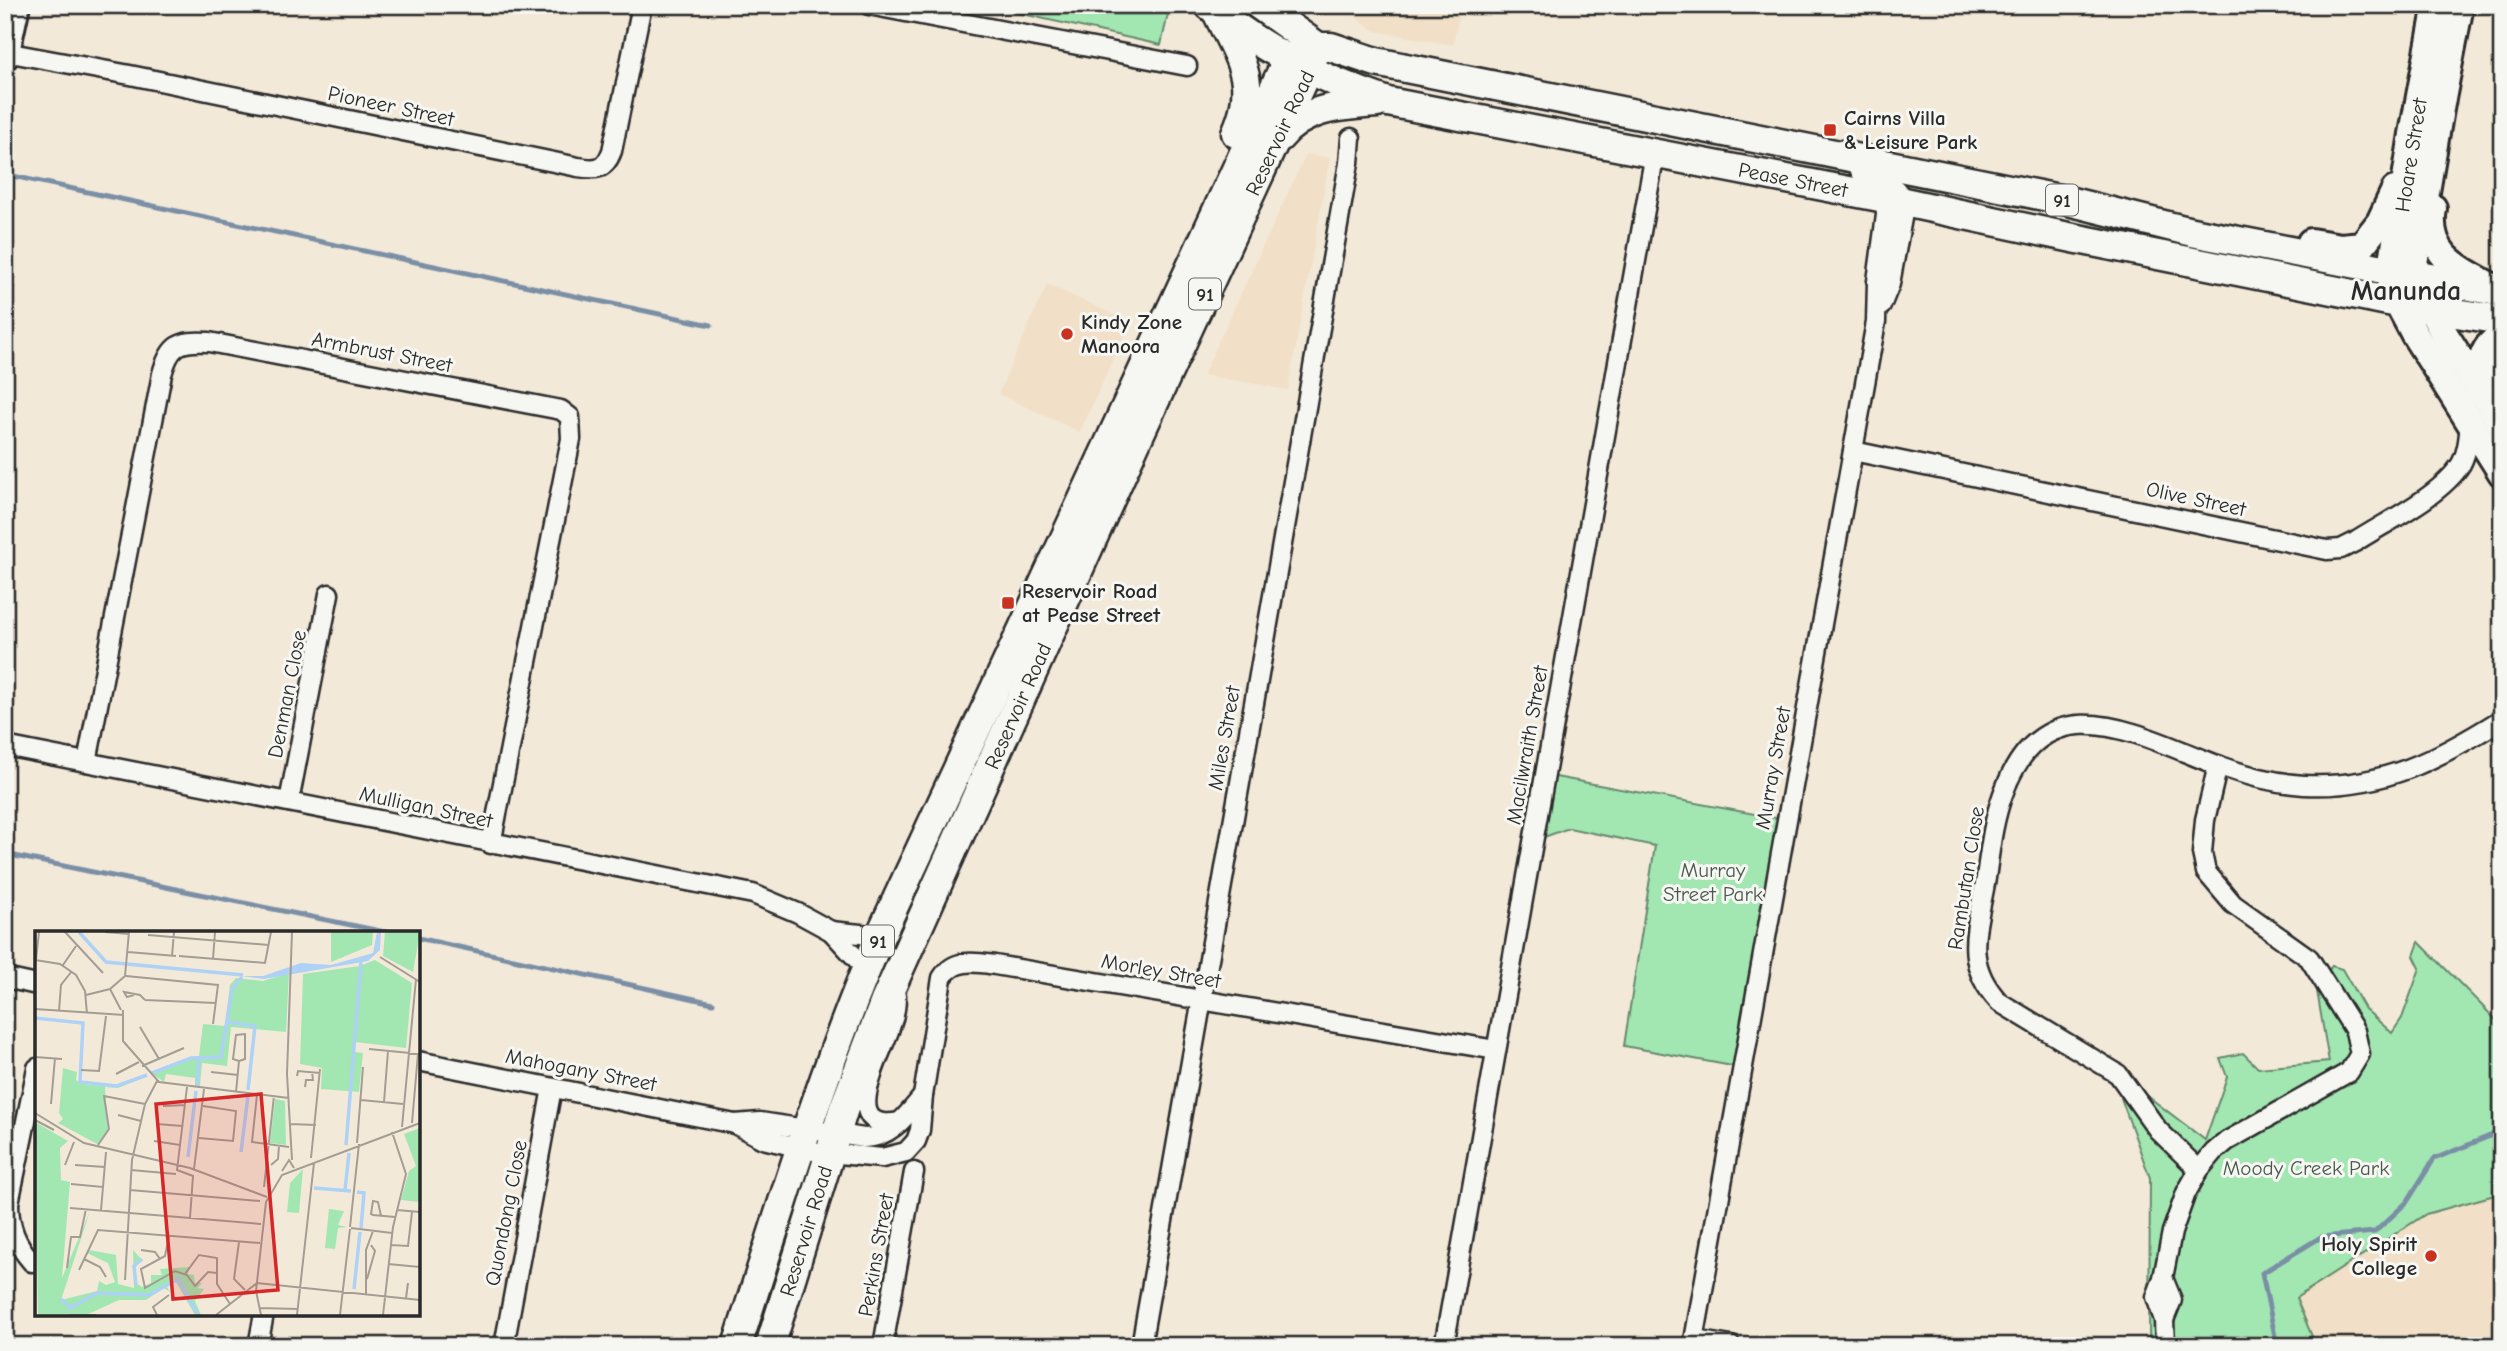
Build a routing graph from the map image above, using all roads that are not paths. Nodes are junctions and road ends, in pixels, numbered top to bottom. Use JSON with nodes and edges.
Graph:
{"nodes":[{"id":1,"x":16,"y":5,"type":"edge"},
{"id":2,"x":642,"y":5,"type":"edge"},
{"id":3,"x":869,"y":5,"type":"edge"},
{"id":4,"x":1259,"y":5,"type":"edge"},
{"id":5,"x":2437,"y":5,"type":"edge"},
{"id":6,"x":2460,"y":5,"type":"edge"},
{"id":7,"x":901,"y":8,"type":"edge"},
{"id":8,"x":1213,"y":9,"type":"edge"},
{"id":9,"x":6,"y":53,"type":"edge"},
{"id":10,"x":1305,"y":60,"type":"junction"},
{"id":11,"x":1187,"y":66,"type":"dead end"},
{"id":12,"x":1388,"y":102,"type":"junction"},
{"id":13,"x":2440,"y":109,"type":"junction"},
{"id":14,"x":1733,"y":133,"type":"junction"},
{"id":15,"x":2413,"y":134,"type":"junction"},
{"id":16,"x":1351,"y":138,"type":"dead end"},
{"id":17,"x":1275,"y":145,"type":"junction"},
{"id":18,"x":1655,"y":153,"type":"junction"},
{"id":19,"x":1922,"y":171,"type":"junction"},
{"id":20,"x":1895,"y":200,"type":"junction"},
{"id":21,"x":2064,"y":200,"type":"junction"},
{"id":22,"x":2192,"y":232,"type":"junction"},
{"id":23,"x":2073,"y":238,"type":"junction"},
{"id":24,"x":1188,"y":274,"type":"junction"},
{"id":25,"x":2351,"y":277,"type":"joint"},
{"id":26,"x":2502,"y":292,"type":"edge"},
{"id":27,"x":2406,"y":294,"type":"junction"},
{"id":28,"x":2502,"y":320,"type":"edge"},
{"id":29,"x":2502,"y":338,"type":"edge"},
{"id":30,"x":2480,"y":390,"type":"junction"},
{"id":31,"x":2470,"y":420,"type":"junction"},
{"id":32,"x":2502,"y":425,"type":"edge"},
{"id":33,"x":1853,"y":451,"type":"junction"},
{"id":34,"x":2502,"y":472,"type":"edge"},
{"id":35,"x":329,"y":594,"type":"dead end"},
{"id":36,"x":2502,"y":719,"type":"edge"},
{"id":37,"x":5,"y":746,"type":"edge"},
{"id":38,"x":87,"y":762,"type":"junction"},
{"id":39,"x":2218,"y":765,"type":"junction"},
{"id":40,"x":289,"y":802,"type":"junction"},
{"id":41,"x":491,"y":844,"type":"junction"},
{"id":42,"x":831,"y":931,"type":"junction"},
{"id":43,"x":880,"y":936,"type":"junction"},
{"id":44,"x":866,"y":969,"type":"junction"},
{"id":45,"x":896,"y":975,"type":"junction"},
{"id":46,"x":5,"y":978,"type":"edge"},
{"id":47,"x":35,"y":985,"type":"edge"},
{"id":48,"x":1201,"y":1001,"type":"junction"},
{"id":49,"x":1496,"y":1050,"type":"junction"},
{"id":50,"x":420,"y":1061,"type":"edge"},
{"id":51,"x":35,"y":1078,"type":"edge"},
{"id":52,"x":552,"y":1088,"type":"junction"},
{"id":53,"x":923,"y":1096,"type":"junction"},
{"id":54,"x":900,"y":1122,"type":"junction"},
{"id":55,"x":803,"y":1139,"type":"junction"},
{"id":56,"x":833,"y":1143,"type":"junction"},
{"id":57,"x":2199,"y":1170,"type":"junction"},
{"id":58,"x":914,"y":1172,"type":"dead end"},
{"id":59,"x":32,"y":1262,"type":"dead end"},
{"id":60,"x":264,"y":1316,"type":"edge"},
{"id":61,"x":1694,"y":1343,"type":"edge"},
{"id":62,"x":258,"y":1346,"type":"edge"},
{"id":63,"x":503,"y":1346,"type":"edge"},
{"id":64,"x":737,"y":1346,"type":"edge"},
{"id":65,"x":770,"y":1346,"type":"edge"},
{"id":66,"x":883,"y":1346,"type":"edge"},
{"id":67,"x":1141,"y":1346,"type":"edge"},
{"id":68,"x":1444,"y":1346,"type":"edge"},
{"id":69,"x":1731,"y":1346,"type":"edge"},
{"id":70,"x":2165,"y":1346,"type":"edge"}],
"edges":[{"from":1,"to":9,"type":"main road"},
{"from":2,"to":9,"type":"street","name":"Pioneer Street"},
{"from":3,"to":7,"type":"street"},
{"from":4,"to":10,"type":"main road","name":"Pease Street"},
{"from":5,"to":15,"type":"main road","name":"Hoare Street"},
{"from":6,"to":13,"type":"main road","name":"Hoare Street"},
{"from":7,"to":11,"type":"street"},
{"from":8,"to":10,"type":"main road","name":"Pease Street"},
{"from":8,"to":24,"type":"main road"},
{"from":10,"to":12,"type":"main road","name":"Pease Street"},
{"from":10,"to":14,"type":"main road","name":"Pease Street","number":"91"},
{"from":10,"to":17,"type":"main road","name":"Reservoir Road"},
{"from":10,"to":24,"type":"main road","name":"Reservoir Road","number":"91"},
{"from":12,"to":17,"type":"main road","number":"91"},
{"from":12,"to":18,"type":"main road","name":"Pease Street","number":"91"},
{"from":13,"to":26,"type":"main road"},
{"from":13,"to":27,"type":"main road","name":"Hoare Street"},
{"from":14,"to":19,"type":"main road","name":"Pease Street","number":"91"},
{"from":14,"to":20,"type":"street"},
{"from":15,"to":22,"type":"main road"},
{"from":15,"to":27,"type":"main road","name":"Hoare Street"},
{"from":16,"to":48,"type":"street","name":"Miles Street"},
{"from":17,"to":45,"type":"main road","name":"Reservoir Road","number":"91"},
{"from":18,"to":20,"type":"main road","name":"Pease Street","number":"91"},
{"from":18,"to":49,"type":"street","name":"Macilwraith Street"},
{"from":19,"to":21,"type":"main road","name":"Pease Street","number":"91"},
{"from":19,"to":23,"type":"main road"},
{"from":20,"to":23,"type":"main road","name":"Pease Street","number":"91"},
{"from":20,"to":33,"type":"street","name":"Murray Street"},
{"from":21,"to":22,"type":"main road","name":"Pease Street","number":"91"},
{"from":21,"to":25,"type":"main road"},
{"from":22,"to":27,"type":"main road","name":"Pease Street","number":"91"},
{"from":23,"to":27,"type":"main road","name":"Pease Street","number":"91"},
{"from":24,"to":43,"type":"main road","name":"Reservoir Road","number":"91"},
{"from":25,"to":27,"type":"main road"},
{"from":26,"to":27,"type":"main road","number":"91"},
{"from":27,"to":28,"type":"main road","number":"91"},
{"from":27,"to":30,"type":"main road"},
{"from":27,"to":31,"type":"main road"},
{"from":29,"to":30,"type":"main road"},
{"from":30,"to":32,"type":"main road"},
{"from":31,"to":33,"type":"street","name":"Olive Street"},
{"from":31,"to":34,"type":"main road"},
{"from":33,"to":61,"type":"street","name":"Murray Street"},
{"from":35,"to":40,"type":"street","name":"Denman Close"},
{"from":36,"to":39,"type":"street","name":"Rambutan Close"},
{"from":37,"to":38,"type":"street","name":"Mulligan Street"},
{"from":38,"to":40,"type":"street","name":"Mulligan Street"},
{"from":38,"to":41,"type":"street","name":"Armbrust Street"},
{"from":39,"to":57,"type":"street"},
{"from":39,"to":57,"type":"street","name":"Rambutan Close"},
{"from":40,"to":41,"type":"street","name":"Mulligan Street"},
{"from":41,"to":42,"type":"street","name":"Mulligan Street"},
{"from":42,"to":43,"type":"street","name":"Mulligan Street"},
{"from":42,"to":44,"type":"street","name":"Mulligan Street"},
{"from":43,"to":44,"type":"main road","name":"Reservoir Road","number":"91"},
{"from":44,"to":55,"type":"main road","name":"Reservoir Road","number":"91"},
{"from":45,"to":54,"type":"street"},
{"from":45,"to":56,"type":"main road","name":"Reservoir Road","number":"91"},
{"from":46,"to":47,"type":"street"},
{"from":48,"to":49,"type":"street","name":"Morley Street"},
{"from":48,"to":53,"type":"street","name":"Morley Street"},
{"from":48,"to":67,"type":"street","name":"Miles Street"},
{"from":49,"to":68,"type":"street","name":"Macilwraith Street"},
{"from":50,"to":52,"type":"street","name":"Mahogany Street"},
{"from":51,"to":59,"type":"street"},
{"from":52,"to":55,"type":"street","name":"Mahogany Street"},
{"from":52,"to":63,"type":"street","name":"Quondong Close"},
{"from":53,"to":54,"type":"street","name":"Morley Street"},
{"from":53,"to":56,"type":"street","name":"Morley Street"},
{"from":54,"to":56,"type":"street","name":"Morley Street"},
{"from":55,"to":56,"type":"street","name":"Morley Street"},
{"from":55,"to":64,"type":"main road","name":"Reservoir Road","number":"91"},
{"from":56,"to":65,"type":"main road","name":"Reservoir Road","number":"91"},
{"from":57,"to":70,"type":"street"},
{"from":58,"to":66,"type":"street","name":"Perkins Street"},
{"from":60,"to":62,"type":"street"},
{"from":61,"to":69,"type":"street"}]}
